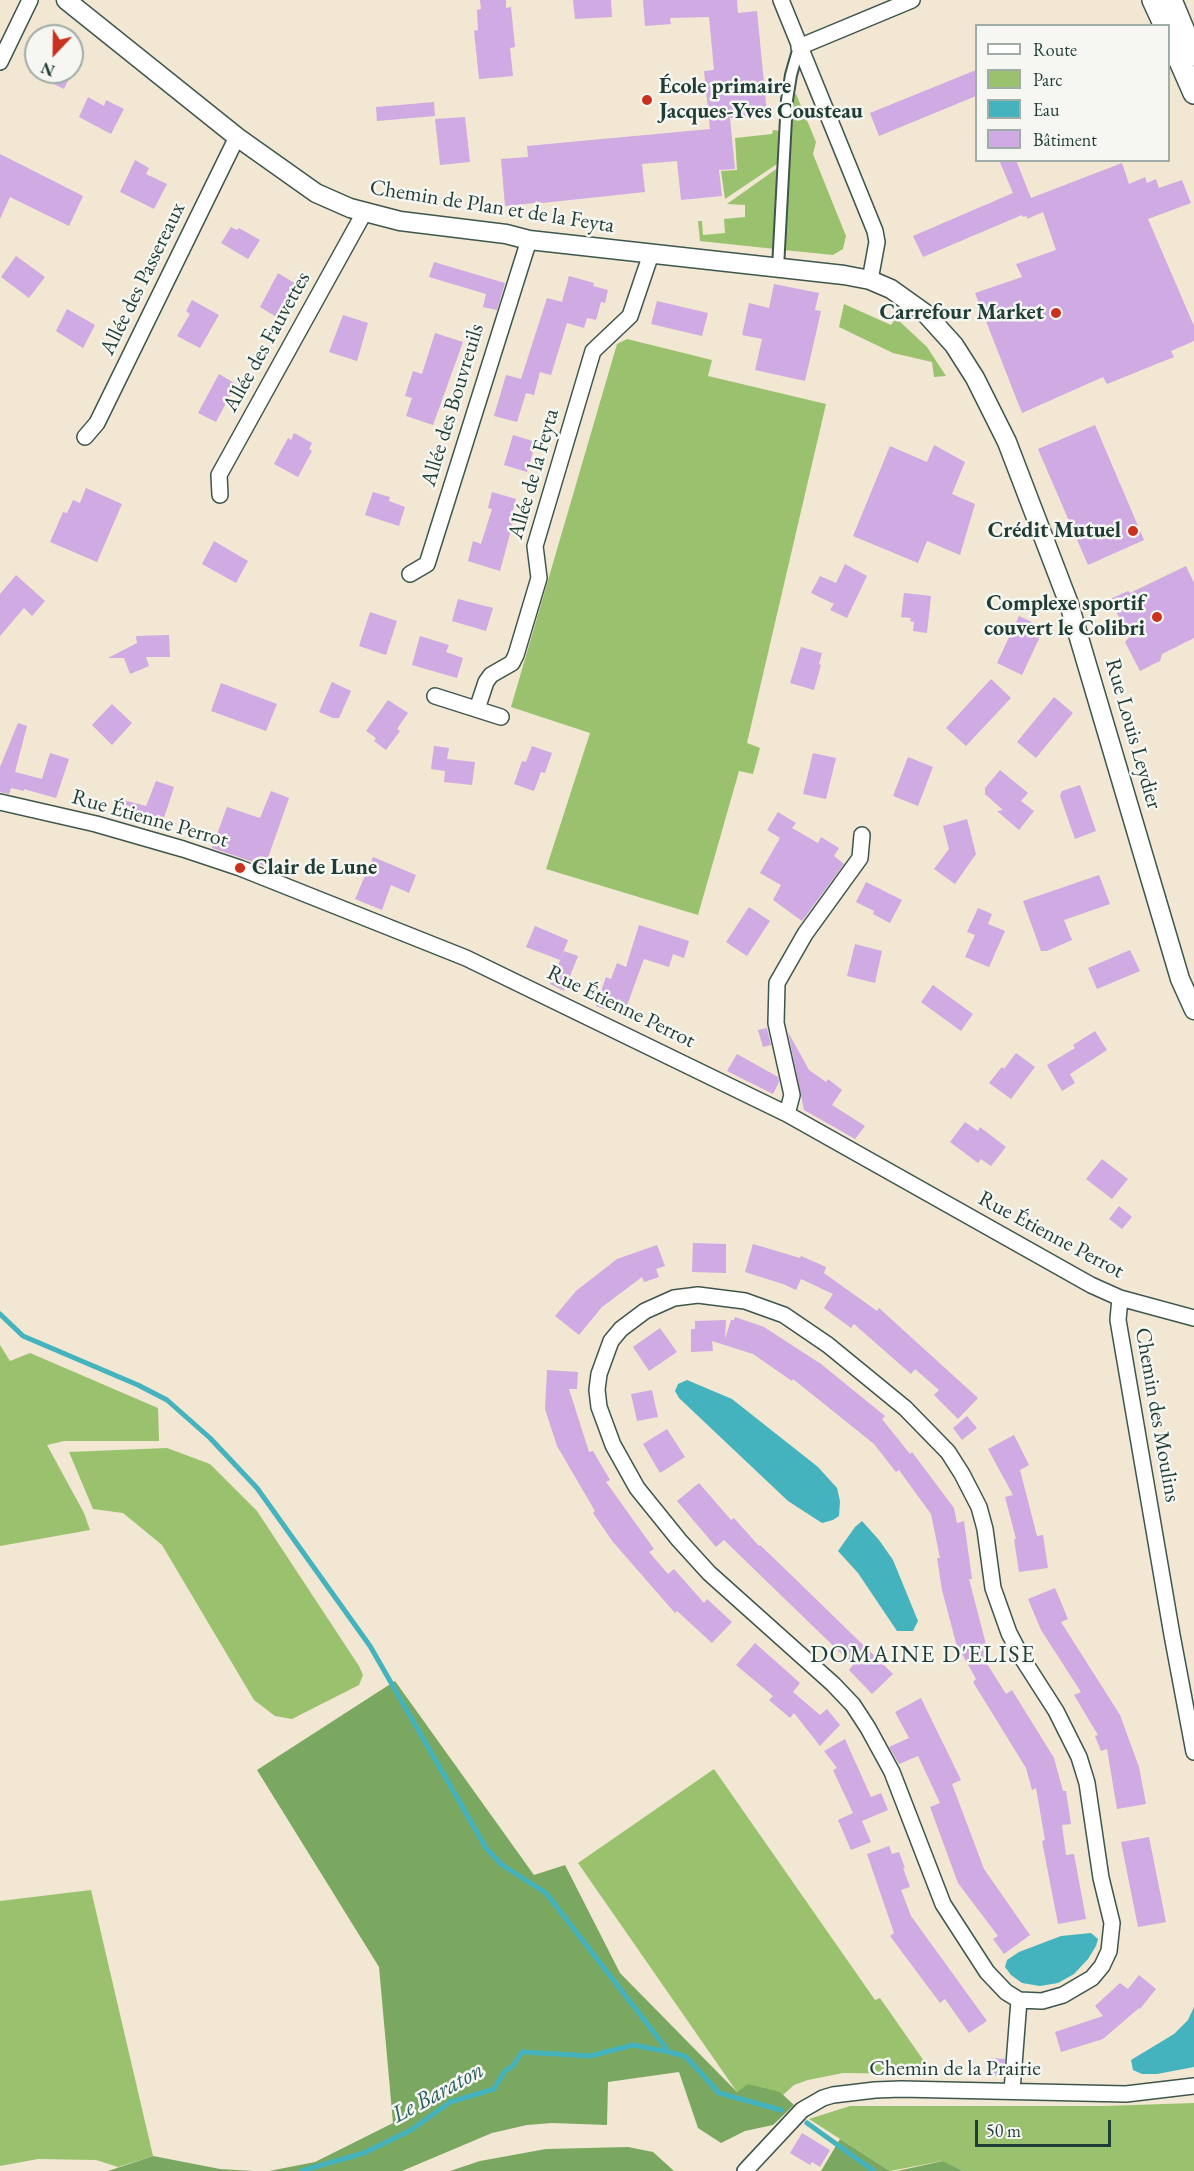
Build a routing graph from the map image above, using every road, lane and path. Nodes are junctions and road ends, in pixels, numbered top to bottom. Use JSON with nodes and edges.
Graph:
{"nodes":[{"id":1,"x":30,"y":0,"type":"edge"},
{"id":2,"x":66,"y":0,"type":"edge"},
{"id":3,"x":781,"y":0,"type":"edge"},
{"id":4,"x":912,"y":0,"type":"edge"},
{"id":5,"x":1153,"y":0,"type":"edge"},
{"id":6,"x":1171,"y":0,"type":"edge"},
{"id":7,"x":1164,"y":24,"type":"edge"},
{"id":8,"x":1170,"y":39,"type":"edge"},
{"id":9,"x":799,"y":46,"type":"junction"},
{"id":10,"x":1194,"y":55,"type":"edge"},
{"id":11,"x":0,"y":62,"type":"edge"},
{"id":12,"x":1194,"y":93,"type":"edge"},
{"id":13,"x":237,"y":137,"type":"junction"},
{"id":14,"x":364,"y":213,"type":"junction"},
{"id":15,"x":529,"y":240,"type":"junction"},
{"id":16,"x":651,"y":254,"type":"junction"},
{"id":17,"x":778,"y":268,"type":"junction"},
{"id":18,"x":870,"y":280,"type":"junction"},
{"id":19,"x":84,"y":437,"type":"dead end"},
{"id":20,"x":220,"y":495,"type":"dead end"},
{"id":21,"x":410,"y":574,"type":"dead end"},
{"id":22,"x":435,"y":696,"type":"dead end"},
{"id":23,"x":477,"y":709,"type":"junction"},
{"id":24,"x":501,"y":717,"type":"dead end"},
{"id":25,"x":0,"y":802,"type":"edge"},
{"id":26,"x":862,"y":835,"type":"dead end"},
{"id":27,"x":1194,"y":1010,"type":"edge"},
{"id":28,"x":787,"y":1114,"type":"junction"},
{"id":29,"x":1120,"y":1298,"type":"junction"},
{"id":30,"x":1194,"y":1318,"type":"edge"},
{"id":31,"x":1194,"y":1752,"type":"edge"},
{"id":32,"x":1019,"y":2000,"type":"junction"},
{"id":33,"x":1194,"y":2086,"type":"edge"},
{"id":34,"x":1012,"y":2091,"type":"junction"},
{"id":35,"x":745,"y":2171,"type":"edge"}],
"edges":[{"from":1,"to":11,"type":"street"},
{"from":2,"to":13,"type":"street","name":"Chemin de Plan et de la Feyta"},
{"from":3,"to":9,"type":"street"},
{"from":4,"to":9,"type":"street"},
{"from":5,"to":7,"type":"main road"},
{"from":6,"to":10,"type":"main road"},
{"from":8,"to":12,"type":"main road"},
{"from":9,"to":17,"type":"street"},
{"from":9,"to":18,"type":"street"},
{"from":13,"to":14,"type":"street","name":"Chemin de Plan et de la Feyta"},
{"from":13,"to":19,"type":"street","name":"Allée des Passereaux"},
{"from":14,"to":15,"type":"street","name":"Chemin de Plan et de la Feyta"},
{"from":14,"to":20,"type":"street","name":"Allée des Fauvettes"},
{"from":15,"to":16,"type":"street","name":"Chemin de Plan et de la Feyta"},
{"from":15,"to":21,"type":"street","name":"Allée des Bouvreuils"},
{"from":16,"to":17,"type":"street","name":"Chemin de Plan et de la Feyta"},
{"from":16,"to":23,"type":"street","name":"Allée de la Feyta"},
{"from":17,"to":18,"type":"street","name":"Chemin de Plan et de la Feyta"},
{"from":18,"to":27,"type":"street","name":"Rue Louis Leydier"},
{"from":22,"to":23,"type":"street"},
{"from":23,"to":24,"type":"street"},
{"from":25,"to":28,"type":"street","name":"Rue Étienne Perrot"},
{"from":26,"to":28,"type":"street"},
{"from":28,"to":29,"type":"street","name":"Rue Étienne Perrot"},
{"from":29,"to":30,"type":"street","name":"Rue Étienne Perrot"},
{"from":29,"to":31,"type":"street","name":"Chemin des Moulins"},
{"from":32,"to":32,"type":"street"},
{"from":32,"to":34,"type":"street"},
{"from":33,"to":34,"type":"street","name":"Chemin de la Prairie"},
{"from":34,"to":35,"type":"street","name":"Chemin de la Prairie"}]}
